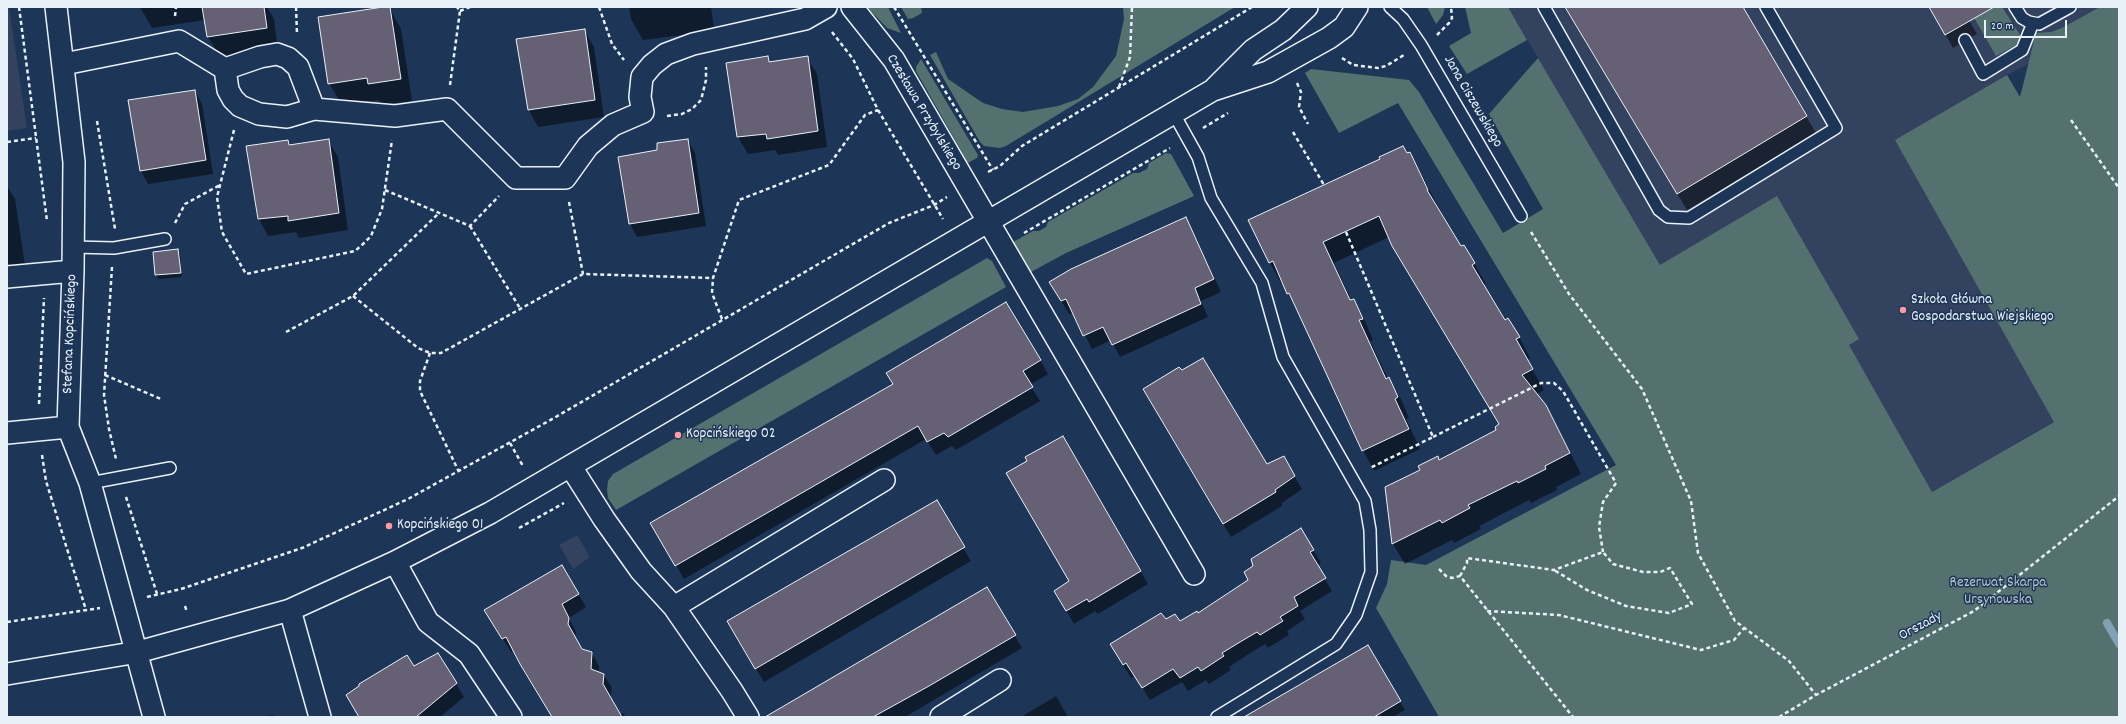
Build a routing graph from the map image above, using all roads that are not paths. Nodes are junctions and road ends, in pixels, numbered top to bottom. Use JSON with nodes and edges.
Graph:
{"nodes":[{"id":1,"x":56,"y":7,"type":"edge"},
{"id":2,"x":852,"y":7,"type":"edge"},
{"id":3,"x":1307,"y":7,"type":"edge"},
{"id":4,"x":1357,"y":7,"type":"edge"},
{"id":5,"x":1390,"y":7,"type":"edge"},
{"id":6,"x":1544,"y":7,"type":"edge"},
{"id":7,"x":1766,"y":7,"type":"edge"},
{"id":8,"x":2015,"y":7,"type":"edge"},
{"id":9,"x":2070,"y":7,"type":"edge"},
{"id":10,"x":821,"y":10,"type":"edge"},
{"id":11,"x":2033,"y":23,"type":"junction"},
{"id":12,"x":1965,"y":40,"type":"dead end"},
{"id":13,"x":64,"y":64,"type":"junction"},
{"id":14,"x":225,"y":69,"type":"junction"},
{"id":15,"x":1213,"y":90,"type":"junction"},
{"id":16,"x":314,"y":109,"type":"junction"},
{"id":17,"x":1174,"y":114,"type":"junction"},
{"id":18,"x":1521,"y":216,"type":"road end"},
{"id":19,"x":988,"y":222,"type":"junction"},
{"id":20,"x":165,"y":239,"type":"road end"},
{"id":21,"x":73,"y":247,"type":"junction"},
{"id":22,"x":73,"y":271,"type":"junction"},
{"id":23,"x":7,"y":277,"type":"edge"},
{"id":24,"x":68,"y":427,"type":"junction"},
{"id":25,"x":7,"y":433,"type":"edge"},
{"id":26,"x":571,"y":467,"type":"junction"},
{"id":27,"x":170,"y":468,"type":"dead end"},
{"id":28,"x":884,"y":480,"type":"dead end"},
{"id":29,"x":90,"y":483,"type":"junction"},
{"id":30,"x":396,"y":562,"type":"junction"},
{"id":31,"x":1194,"y":574,"type":"dead end"},
{"id":32,"x":674,"y":607,"type":"junction"},
{"id":33,"x":290,"y":610,"type":"junction"},
{"id":34,"x":138,"y":652,"type":"junction"},
{"id":35,"x":7,"y":674,"type":"edge"},
{"id":36,"x":1000,"y":680,"type":"dead end"},
{"id":37,"x":154,"y":717,"type":"edge"},
{"id":38,"x":320,"y":717,"type":"edge"},
{"id":39,"x":511,"y":717,"type":"edge"},
{"id":40,"x":748,"y":717,"type":"edge"},
{"id":41,"x":941,"y":717,"type":"edge"},
{"id":42,"x":1216,"y":717,"type":"edge"}],
"edges":[{"from":1,"to":13,"type":"street","name":"Stefana Kopcińskiego"},
{"from":2,"to":19,"type":"street","name":"Czesława Przybylskiego"},
{"from":3,"to":15,"type":"street"},
{"from":4,"to":15,"type":"street"},
{"from":5,"to":18,"type":"lane","name":"Jana Ciszewskiego"},
{"from":6,"to":7,"type":"lane"},
{"from":8,"to":11,"type":"lane"},
{"from":9,"to":11,"type":"lane"},
{"from":10,"to":16,"type":"street"},
{"from":11,"to":12,"type":"lane"},
{"from":13,"to":14,"type":"street"},
{"from":13,"to":21,"type":"street","name":"Stefana Kopcińskiego"},
{"from":14,"to":16,"type":"street"},
{"from":14,"to":16,"type":"street"},
{"from":15,"to":17,"type":"street"},
{"from":17,"to":19,"type":"street"},
{"from":17,"to":42,"type":"lane"},
{"from":19,"to":26,"type":"street"},
{"from":19,"to":31,"type":"street","name":"Czesława Przybylskiego"},
{"from":20,"to":21,"type":"lane"},
{"from":21,"to":22,"type":"street","name":"Stefana Kopcińskiego"},
{"from":22,"to":23,"type":"street"},
{"from":22,"to":24,"type":"street","name":"Stefana Kopcińskiego"},
{"from":24,"to":25,"type":"street"},
{"from":24,"to":29,"type":"street","name":"Stefana Kopcińskiego"},
{"from":26,"to":30,"type":"street"},
{"from":26,"to":32,"type":"street"},
{"from":27,"to":29,"type":"lane"},
{"from":28,"to":32,"type":"street"},
{"from":29,"to":34,"type":"street","name":"Stefana Kopcińskiego"},
{"from":30,"to":33,"type":"street"},
{"from":30,"to":39,"type":"street"},
{"from":32,"to":40,"type":"street"},
{"from":33,"to":34,"type":"street"},
{"from":33,"to":38,"type":"street"},
{"from":34,"to":35,"type":"street"},
{"from":34,"to":37,"type":"street","name":"Stefana Kopcińskiego"},
{"from":36,"to":41,"type":"street"}]}
